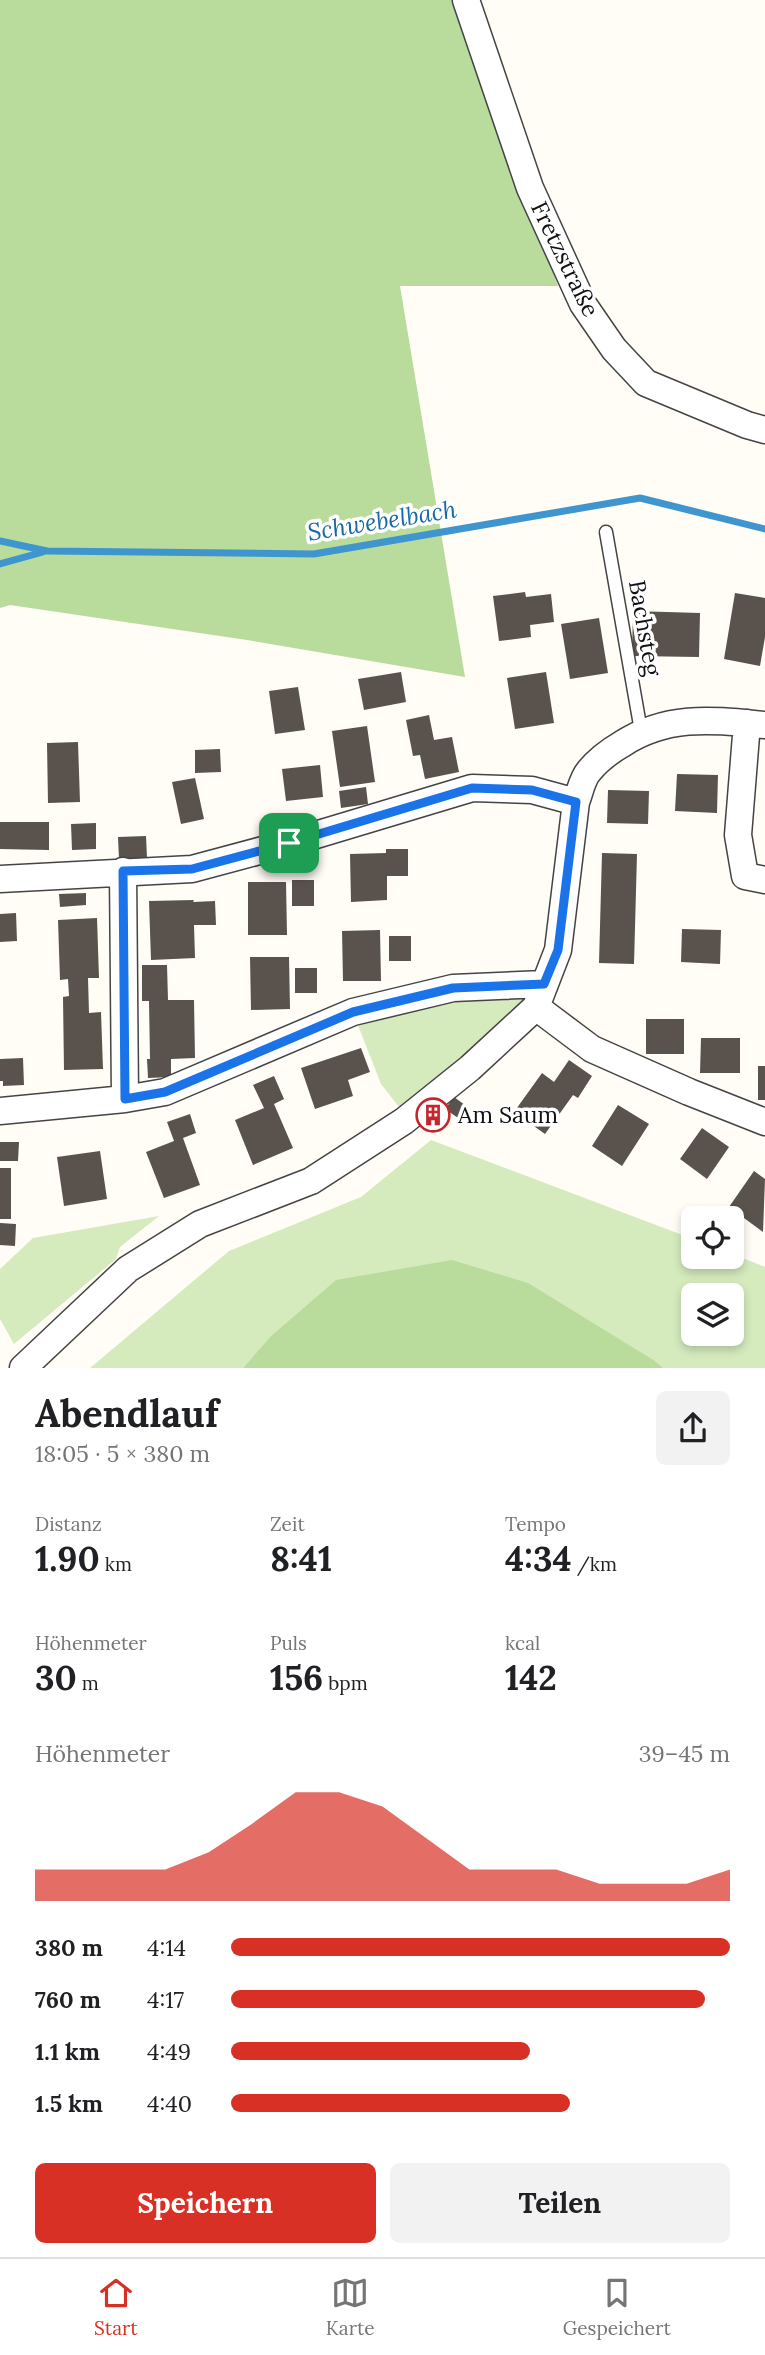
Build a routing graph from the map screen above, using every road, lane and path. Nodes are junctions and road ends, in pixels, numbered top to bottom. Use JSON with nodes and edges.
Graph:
{"nodes":[{"id":1,"x":466,"y":0,"type":"edge"},
{"id":2,"x":765,"y":430,"type":"edge"},
{"id":3,"x":606,"y":532,"type":"dead end"},
{"id":4,"x":756,"y":724,"type":"edge"},
{"id":5,"x":641,"y":731,"type":"junction"},
{"id":6,"x":576,"y":802,"type":"junction"},
{"id":7,"x":123,"y":871,"type":"junction"},
{"id":8,"x":0,"y":880,"type":"edge"},
{"id":9,"x":765,"y":880,"type":"edge"},
{"id":10,"x":540,"y":996,"type":"junction"},
{"id":11,"x":125,"y":1099,"type":"junction"},
{"id":12,"x":0,"y":1111,"type":"edge"},
{"id":13,"x":765,"y":1122,"type":"edge"},
{"id":14,"x":23,"y":1368,"type":"edge"}],
"edges":[{"from":1,"to":2,"type":"street","name":"Fretzstraße"},
{"from":3,"to":5,"type":"lane","name":"Bachsteg"},
{"from":4,"to":5,"type":"street"},
{"from":4,"to":9,"type":"street"},
{"from":5,"to":6,"type":"street"},
{"from":6,"to":7,"type":"street"},
{"from":6,"to":10,"type":"street"},
{"from":7,"to":8,"type":"street"},
{"from":7,"to":11,"type":"street"},
{"from":10,"to":11,"type":"street"},
{"from":10,"to":13,"type":"street"},
{"from":10,"to":14,"type":"street"},
{"from":11,"to":12,"type":"street"}]}
